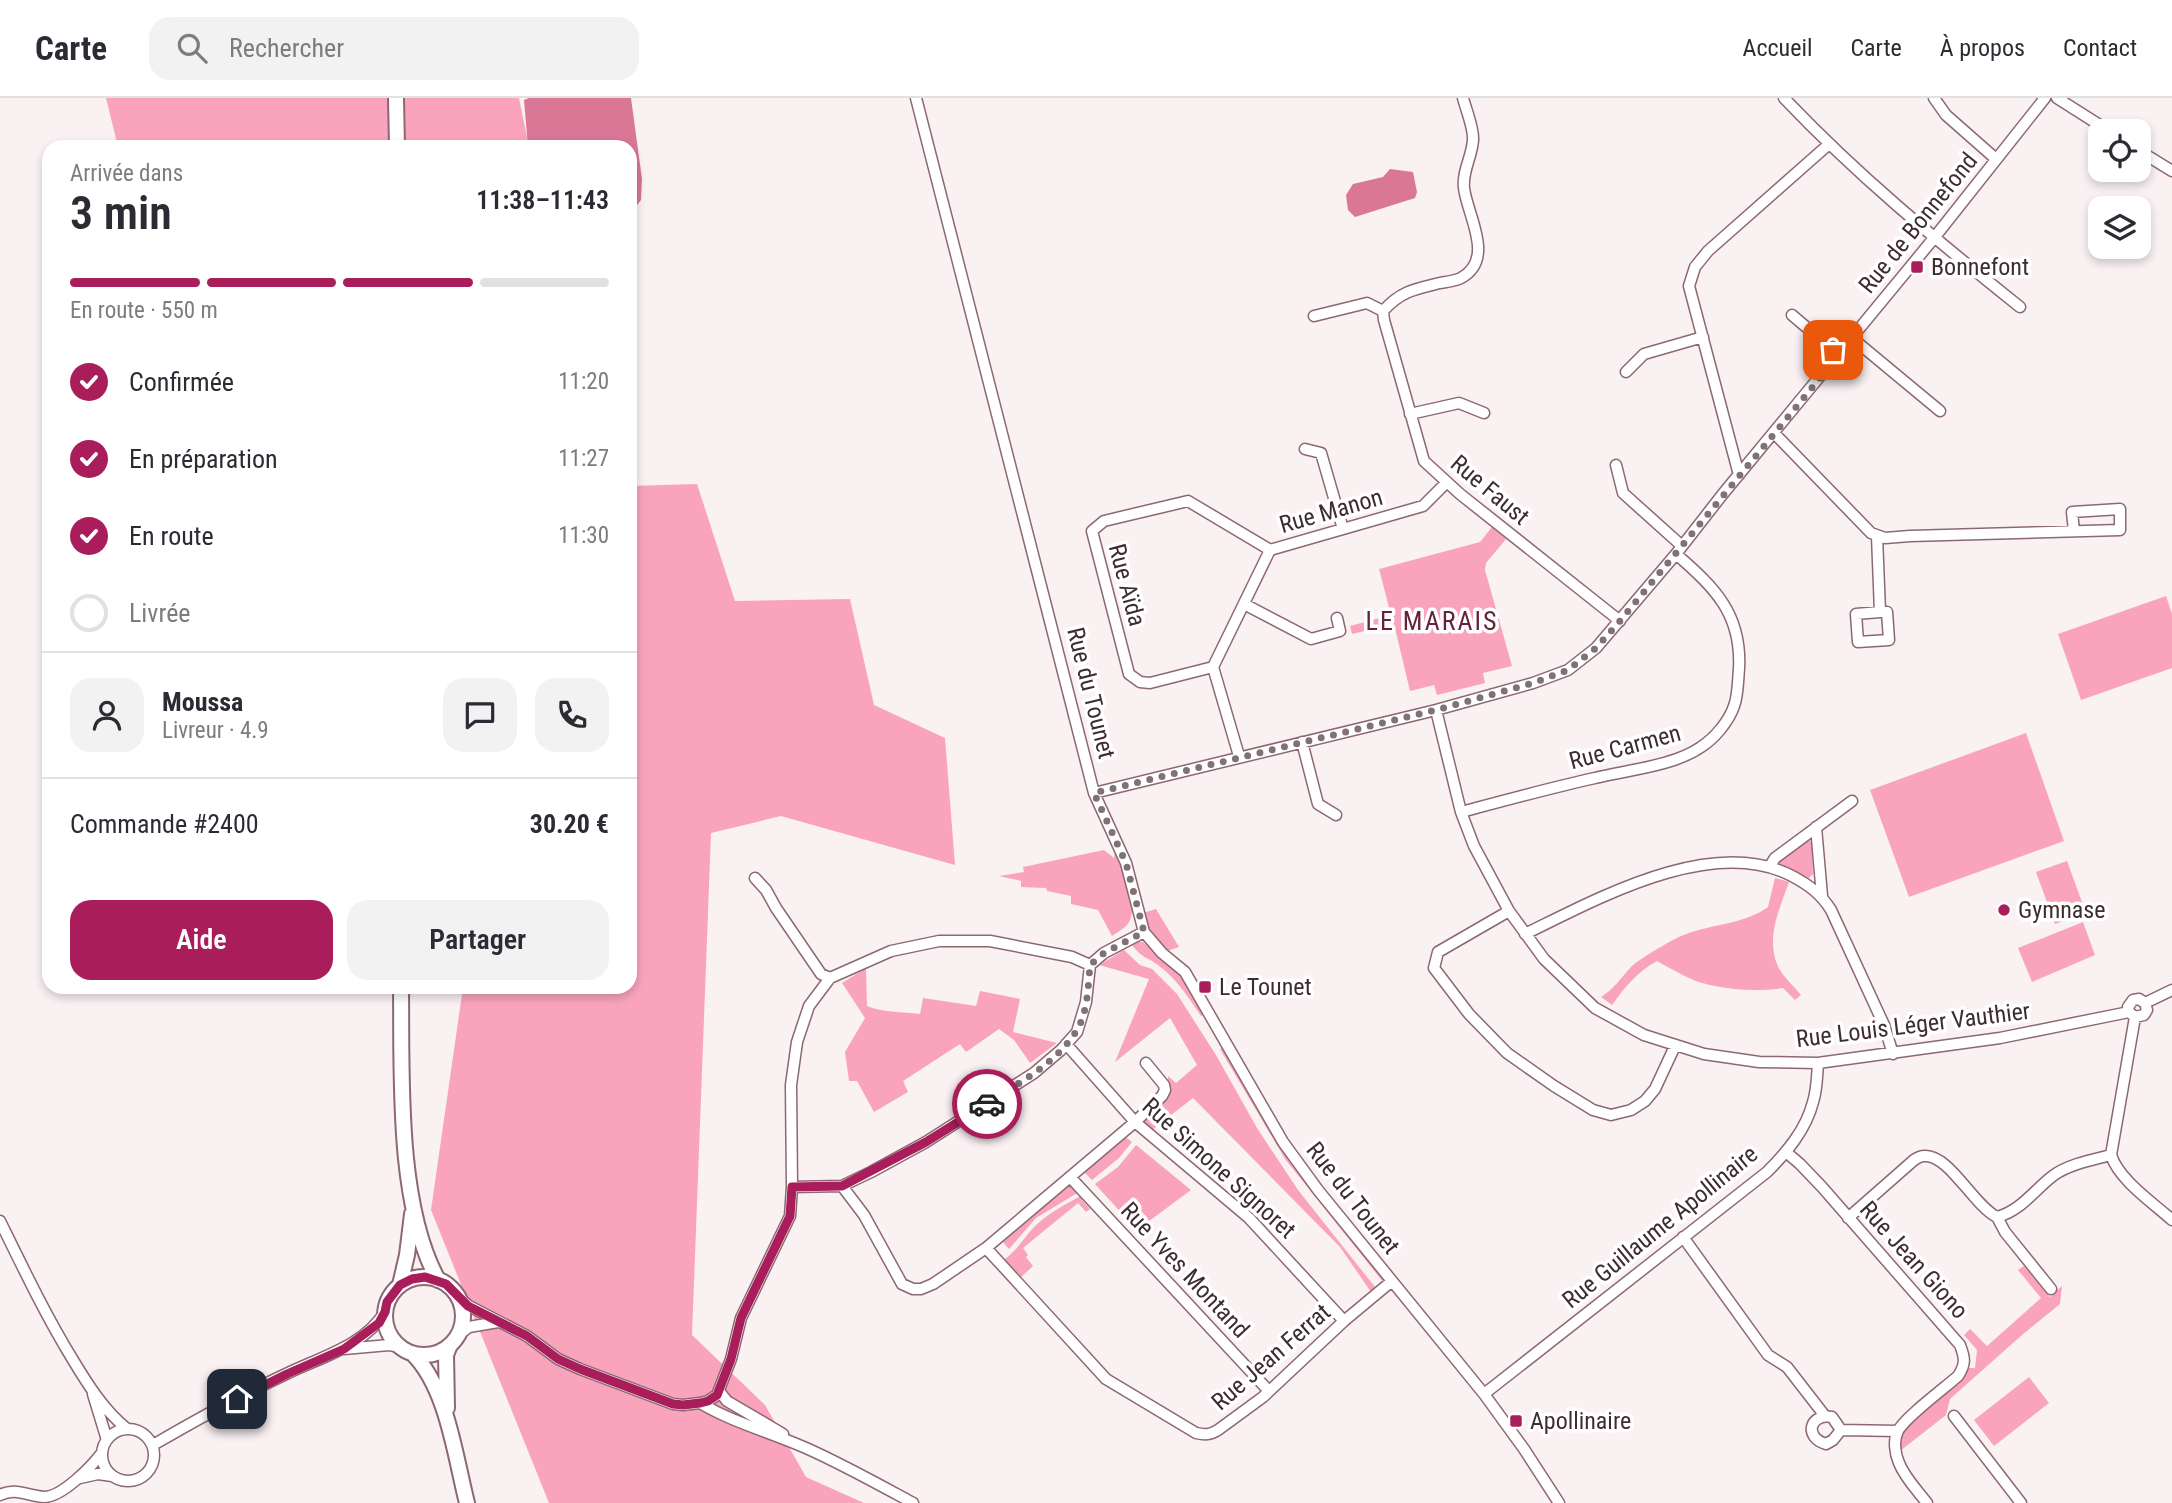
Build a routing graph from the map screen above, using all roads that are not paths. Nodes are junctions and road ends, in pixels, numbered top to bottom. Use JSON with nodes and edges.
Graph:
{"nodes":[{"id":1,"x":396,"y":98,"type":"edge"},
{"id":2,"x":916,"y":98,"type":"edge"},
{"id":3,"x":1463,"y":98,"type":"edge"},
{"id":4,"x":1784,"y":98,"type":"edge"},
{"id":5,"x":1934,"y":98,"type":"edge"},
{"id":6,"x":2045,"y":98,"type":"edge"},
{"id":7,"x":2057,"y":98,"type":"edge"},
{"id":8,"x":2090,"y":119,"type":"edge"},
{"id":9,"x":397,"y":140,"type":"edge"},
{"id":10,"x":1828,"y":145,"type":"junction"},
{"id":11,"x":2151,"y":158,"type":"edge"},
{"id":12,"x":1996,"y":159,"type":"junction"},
{"id":13,"x":2172,"y":171,"type":"edge"},
{"id":14,"x":1934,"y":238,"type":"junction"},
{"id":15,"x":2020,"y":307,"type":"dead end"},
{"id":16,"x":1383,"y":311,"type":"junction"},
{"id":17,"x":1792,"y":315,"type":"dead end"},
{"id":18,"x":1314,"y":316,"type":"dead end"},
{"id":19,"x":1703,"y":337,"type":"junction"},
{"id":20,"x":1852,"y":338,"type":"junction"},
{"id":21,"x":1839,"y":355,"type":"junction"},
{"id":22,"x":1626,"y":372,"type":"dead end"},
{"id":23,"x":1940,"y":411,"type":"dead end"},
{"id":24,"x":1485,"y":413,"type":"dead end"},
{"id":25,"x":1410,"y":414,"type":"junction"},
{"id":26,"x":1774,"y":433,"type":"junction"},
{"id":27,"x":1305,"y":449,"type":"dead end"},
{"id":28,"x":1616,"y":465,"type":"dead end"},
{"id":29,"x":1739,"y":475,"type":"junction"},
{"id":30,"x":1447,"y":482,"type":"junction"},
{"id":31,"x":1342,"y":529,"type":"junction"},
{"id":32,"x":2074,"y":531,"type":"junction"},
{"id":33,"x":1877,"y":536,"type":"junction"},
{"id":34,"x":1270,"y":550,"type":"junction"},
{"id":35,"x":1679,"y":550,"type":"junction"},
{"id":36,"x":1244,"y":604,"type":"junction"},
{"id":37,"x":1880,"y":612,"type":"dead end"},
{"id":38,"x":1337,"y":618,"type":"dead end"},
{"id":39,"x":1620,"y":621,"type":"junction"},
{"id":40,"x":1213,"y":667,"type":"junction"},
{"id":41,"x":1436,"y":710,"type":"junction"},
{"id":42,"x":1302,"y":742,"type":"junction"},
{"id":43,"x":1239,"y":756,"type":"junction"},
{"id":44,"x":1094,"y":793,"type":"junction"},
{"id":45,"x":1852,"y":801,"type":"dead end"},
{"id":46,"x":1461,"y":812,"type":"junction"},
{"id":47,"x":1336,"y":815,"type":"dead end"},
{"id":48,"x":1816,"y":827,"type":"junction"},
{"id":49,"x":1770,"y":866,"type":"junction"},
{"id":50,"x":755,"y":878,"type":"dead end"},
{"id":51,"x":1822,"y":895,"type":"junction"},
{"id":52,"x":1509,"y":911,"type":"junction"},
{"id":53,"x":1144,"y":932,"type":"junction"},
{"id":54,"x":1525,"y":934,"type":"junction"},
{"id":55,"x":1090,"y":965,"type":"junction"},
{"id":56,"x":830,"y":978,"type":"junction"},
{"id":57,"x":2172,"y":989,"type":"edge"},
{"id":58,"x":401,"y":994,"type":"edge"},
{"id":59,"x":2132,"y":1015,"type":"junction"},
{"id":60,"x":1066,"y":1044,"type":"junction"},
{"id":61,"x":1675,"y":1046,"type":"junction"},
{"id":62,"x":1892,"y":1054,"type":"junction"},
{"id":63,"x":1146,"y":1063,"type":"dead end"},
{"id":64,"x":1818,"y":1063,"type":"junction"},
{"id":65,"x":1135,"y":1122,"type":"junction"},
{"id":66,"x":1786,"y":1153,"type":"junction"},
{"id":67,"x":2111,"y":1155,"type":"junction"},
{"id":68,"x":1070,"y":1177,"type":"junction"},
{"id":69,"x":842,"y":1186,"type":"junction"},
{"id":70,"x":792,"y":1187,"type":"junction"},
{"id":71,"x":412,"y":1205,"type":"junction"},
{"id":72,"x":1997,"y":1217,"type":"junction"},
{"id":73,"x":1848,"y":1218,"type":"junction"},
{"id":74,"x":2172,"y":1220,"type":"edge"},
{"id":75,"x":0,"y":1221,"type":"edge"},
{"id":76,"x":1683,"y":1237,"type":"junction"},
{"id":77,"x":986,"y":1248,"type":"junction"},
{"id":78,"x":438,"y":1280,"type":"junction"},
{"id":79,"x":1392,"y":1281,"type":"junction"},
{"id":80,"x":400,"y":1285,"type":"junction"},
{"id":81,"x":2051,"y":1289,"type":"dead end"},
{"id":82,"x":458,"y":1297,"type":"junction"},
{"id":83,"x":385,"y":1312,"type":"junction"},
{"id":84,"x":1344,"y":1321,"type":"junction"},
{"id":85,"x":498,"y":1322,"type":"junction"},
{"id":86,"x":454,"y":1340,"type":"junction"},
{"id":87,"x":344,"y":1349,"type":"junction"},
{"id":88,"x":406,"y":1350,"type":"junction"},
{"id":89,"x":92,"y":1390,"type":"junction"},
{"id":90,"x":719,"y":1391,"type":"junction"},
{"id":91,"x":1269,"y":1391,"type":"junction"},
{"id":92,"x":1484,"y":1394,"type":"junction"},
{"id":93,"x":700,"y":1403,"type":"junction"},
{"id":94,"x":1825,"y":1416,"type":"junction"},
{"id":95,"x":1954,"y":1416,"type":"dead end"},
{"id":96,"x":447,"y":1423,"type":"junction"},
{"id":97,"x":126,"y":1428,"type":"junction"},
{"id":98,"x":1841,"y":1430,"type":"junction"},
{"id":99,"x":1898,"y":1431,"type":"junction"},
{"id":100,"x":107,"y":1440,"type":"junction"},
{"id":101,"x":153,"y":1444,"type":"junction"},
{"id":102,"x":804,"y":1447,"type":"junction"},
{"id":103,"x":102,"y":1454,"type":"junction"},
{"id":104,"x":112,"y":1476,"type":"junction"},
{"id":105,"x":76,"y":1479,"type":"junction"},
{"id":106,"x":0,"y":1495,"type":"edge"},
{"id":107,"x":51,"y":1499,"type":"edge"},
{"id":108,"x":467,"y":1503,"type":"edge"},
{"id":109,"x":913,"y":1503,"type":"edge"},
{"id":110,"x":1559,"y":1503,"type":"edge"},
{"id":111,"x":1927,"y":1503,"type":"edge"},
{"id":112,"x":2021,"y":1503,"type":"edge"}],
"edges":[{"from":1,"to":9,"type":"main road"},
{"from":2,"to":44,"type":"street","name":"Rue du Tounet"},
{"from":3,"to":16,"type":"street"},
{"from":4,"to":10,"type":"street"},
{"from":5,"to":12,"type":"street"},
{"from":6,"to":12,"type":"street","name":"Rue de Bonnefond"},
{"from":7,"to":8,"type":"street"},
{"from":10,"to":14,"type":"street"},
{"from":10,"to":19,"type":"street"},
{"from":11,"to":13,"type":"street"},
{"from":12,"to":14,"type":"street","name":"Rue de Bonnefond"},
{"from":14,"to":15,"type":"street"},
{"from":14,"to":20,"type":"street","name":"Rue de Bonnefond"},
{"from":16,"to":18,"type":"street"},
{"from":16,"to":25,"type":"street","name":"Rue Faust"},
{"from":17,"to":21,"type":"street"},
{"from":19,"to":22,"type":"street"},
{"from":19,"to":29,"type":"street"},
{"from":20,"to":21,"type":"street","name":"Rue de Bonnefond"},
{"from":20,"to":23,"type":"street"},
{"from":21,"to":26,"type":"street","name":"Rue de Bonnefond"},
{"from":24,"to":25,"type":"street"},
{"from":25,"to":30,"type":"street","name":"Rue Faust"},
{"from":26,"to":29,"type":"street","name":"Rue de Bonnefond"},
{"from":26,"to":33,"type":"street"},
{"from":27,"to":31,"type":"street"},
{"from":28,"to":35,"type":"street","name":"Rue Carmen"},
{"from":29,"to":35,"type":"street","name":"Rue de Bonnefond"},
{"from":30,"to":31,"type":"street","name":"Rue Manon"},
{"from":30,"to":39,"type":"street","name":"Rue Faust"},
{"from":31,"to":34,"type":"street","name":"Rue Manon"},
{"from":32,"to":32,"type":"street"},
{"from":32,"to":33,"type":"street"},
{"from":33,"to":37,"type":"street"},
{"from":34,"to":36,"type":"street","name":"Rue Manon"},
{"from":34,"to":40,"type":"street","name":"Rue Aïda"},
{"from":35,"to":39,"type":"street","name":"Rue de Bonnefond"},
{"from":35,"to":46,"type":"street","name":"Rue Carmen"},
{"from":36,"to":38,"type":"street"},
{"from":36,"to":40,"type":"street","name":"Rue Manon"},
{"from":39,"to":41,"type":"street","name":"Rue de Bonnefond"},
{"from":40,"to":43,"type":"street"},
{"from":41,"to":42,"type":"street","name":"Rue de Bonnefond"},
{"from":41,"to":46,"type":"street","name":"Rue Louis Léger Vauthier"},
{"from":42,"to":43,"type":"street","name":"Rue de Bonnefond"},
{"from":42,"to":47,"type":"street"},
{"from":43,"to":44,"type":"street","name":"Rue de Bonnefond"},
{"from":44,"to":53,"type":"street","name":"Rue du Tounet"},
{"from":45,"to":48,"type":"street"},
{"from":46,"to":52,"type":"street","name":"Rue Louis Léger Vauthier"},
{"from":48,"to":49,"type":"street"},
{"from":48,"to":51,"type":"street"},
{"from":49,"to":51,"type":"street"},
{"from":49,"to":54,"type":"street"},
{"from":50,"to":56,"type":"street"},
{"from":51,"to":62,"type":"street"},
{"from":52,"to":54,"type":"street","name":"Rue Louis Léger Vauthier"},
{"from":52,"to":61,"type":"street"},
{"from":53,"to":55,"type":"street"},
{"from":53,"to":79,"type":"street","name":"Rue du Tounet"},
{"from":54,"to":61,"type":"street","name":"Rue Louis Léger Vauthier"},
{"from":55,"to":56,"type":"street"},
{"from":55,"to":60,"type":"street"},
{"from":56,"to":70,"type":"street"},
{"from":57,"to":59,"type":"street","name":"Rue Louis Léger Vauthier"},
{"from":58,"to":71,"type":"main road"},
{"from":59,"to":62,"type":"street","name":"Rue Louis Léger Vauthier"},
{"from":59,"to":67,"type":"street"},
{"from":60,"to":65,"type":"street","name":"Rue Simone Signoret"},
{"from":60,"to":69,"type":"street"},
{"from":61,"to":64,"type":"street","name":"Rue Louis Léger Vauthier"},
{"from":62,"to":64,"type":"street","name":"Rue Louis Léger Vauthier"},
{"from":63,"to":65,"type":"street"},
{"from":64,"to":66,"type":"street","name":"Rue Guillaume Apollinaire"},
{"from":65,"to":68,"type":"street"},
{"from":65,"to":84,"type":"street","name":"Rue Simone Signoret"},
{"from":66,"to":73,"type":"street","name":"Rue Jean Giono"},
{"from":66,"to":76,"type":"street","name":"Rue Guillaume Apollinaire"},
{"from":67,"to":72,"type":"street"},
{"from":67,"to":74,"type":"street"},
{"from":68,"to":77,"type":"street"},
{"from":68,"to":91,"type":"street","name":"Rue Yves Montand"},
{"from":69,"to":70,"type":"street"},
{"from":69,"to":77,"type":"street"},
{"from":70,"to":90,"type":"street"},
{"from":71,"to":78,"type":"main road"},
{"from":71,"to":80,"type":"main road"},
{"from":72,"to":73,"type":"street"},
{"from":72,"to":81,"type":"street"},
{"from":73,"to":99,"type":"street","name":"Rue Jean Giono"},
{"from":75,"to":89,"type":"street"},
{"from":76,"to":92,"type":"street","name":"Rue Guillaume Apollinaire"},
{"from":76,"to":94,"type":"street"},
{"from":77,"to":91,"type":"street","name":"Rue Jean Ferrat"},
{"from":78,"to":80,"type":"main road"},
{"from":78,"to":82,"type":"main road"},
{"from":79,"to":84,"type":"street","name":"Rue Jean Ferrat"},
{"from":79,"to":92,"type":"street","name":"Rue du Tounet"},
{"from":80,"to":83,"type":"main road"},
{"from":82,"to":85,"type":"street"},
{"from":82,"to":86,"type":"main road"},
{"from":83,"to":87,"type":"street"},
{"from":83,"to":88,"type":"main road"},
{"from":84,"to":91,"type":"street","name":"Rue Jean Ferrat"},
{"from":85,"to":86,"type":"street"},
{"from":85,"to":93,"type":"street"},
{"from":86,"to":88,"type":"main road"},
{"from":86,"to":96,"type":"main road"},
{"from":87,"to":88,"type":"street"},
{"from":87,"to":101,"type":"street"},
{"from":88,"to":96,"type":"main road"},
{"from":89,"to":97,"type":"street"},
{"from":89,"to":100,"type":"street"},
{"from":90,"to":93,"type":"street"},
{"from":90,"to":102,"type":"street"},
{"from":92,"to":110,"type":"street","name":"Rue du Tounet"},
{"from":93,"to":102,"type":"street"},
{"from":94,"to":98,"type":"street"},
{"from":94,"to":98,"type":"street"},
{"from":95,"to":112,"type":"street"},
{"from":96,"to":108,"type":"main road"},
{"from":97,"to":100,"type":"street"},
{"from":97,"to":101,"type":"street"},
{"from":98,"to":99,"type":"street"},
{"from":99,"to":111,"type":"street"},
{"from":100,"to":103,"type":"street"},
{"from":101,"to":104,"type":"street"},
{"from":102,"to":109,"type":"street"},
{"from":103,"to":104,"type":"street"},
{"from":103,"to":105,"type":"street"},
{"from":104,"to":105,"type":"street"},
{"from":105,"to":107,"type":"street"},
{"from":106,"to":107,"type":"street"}]}
